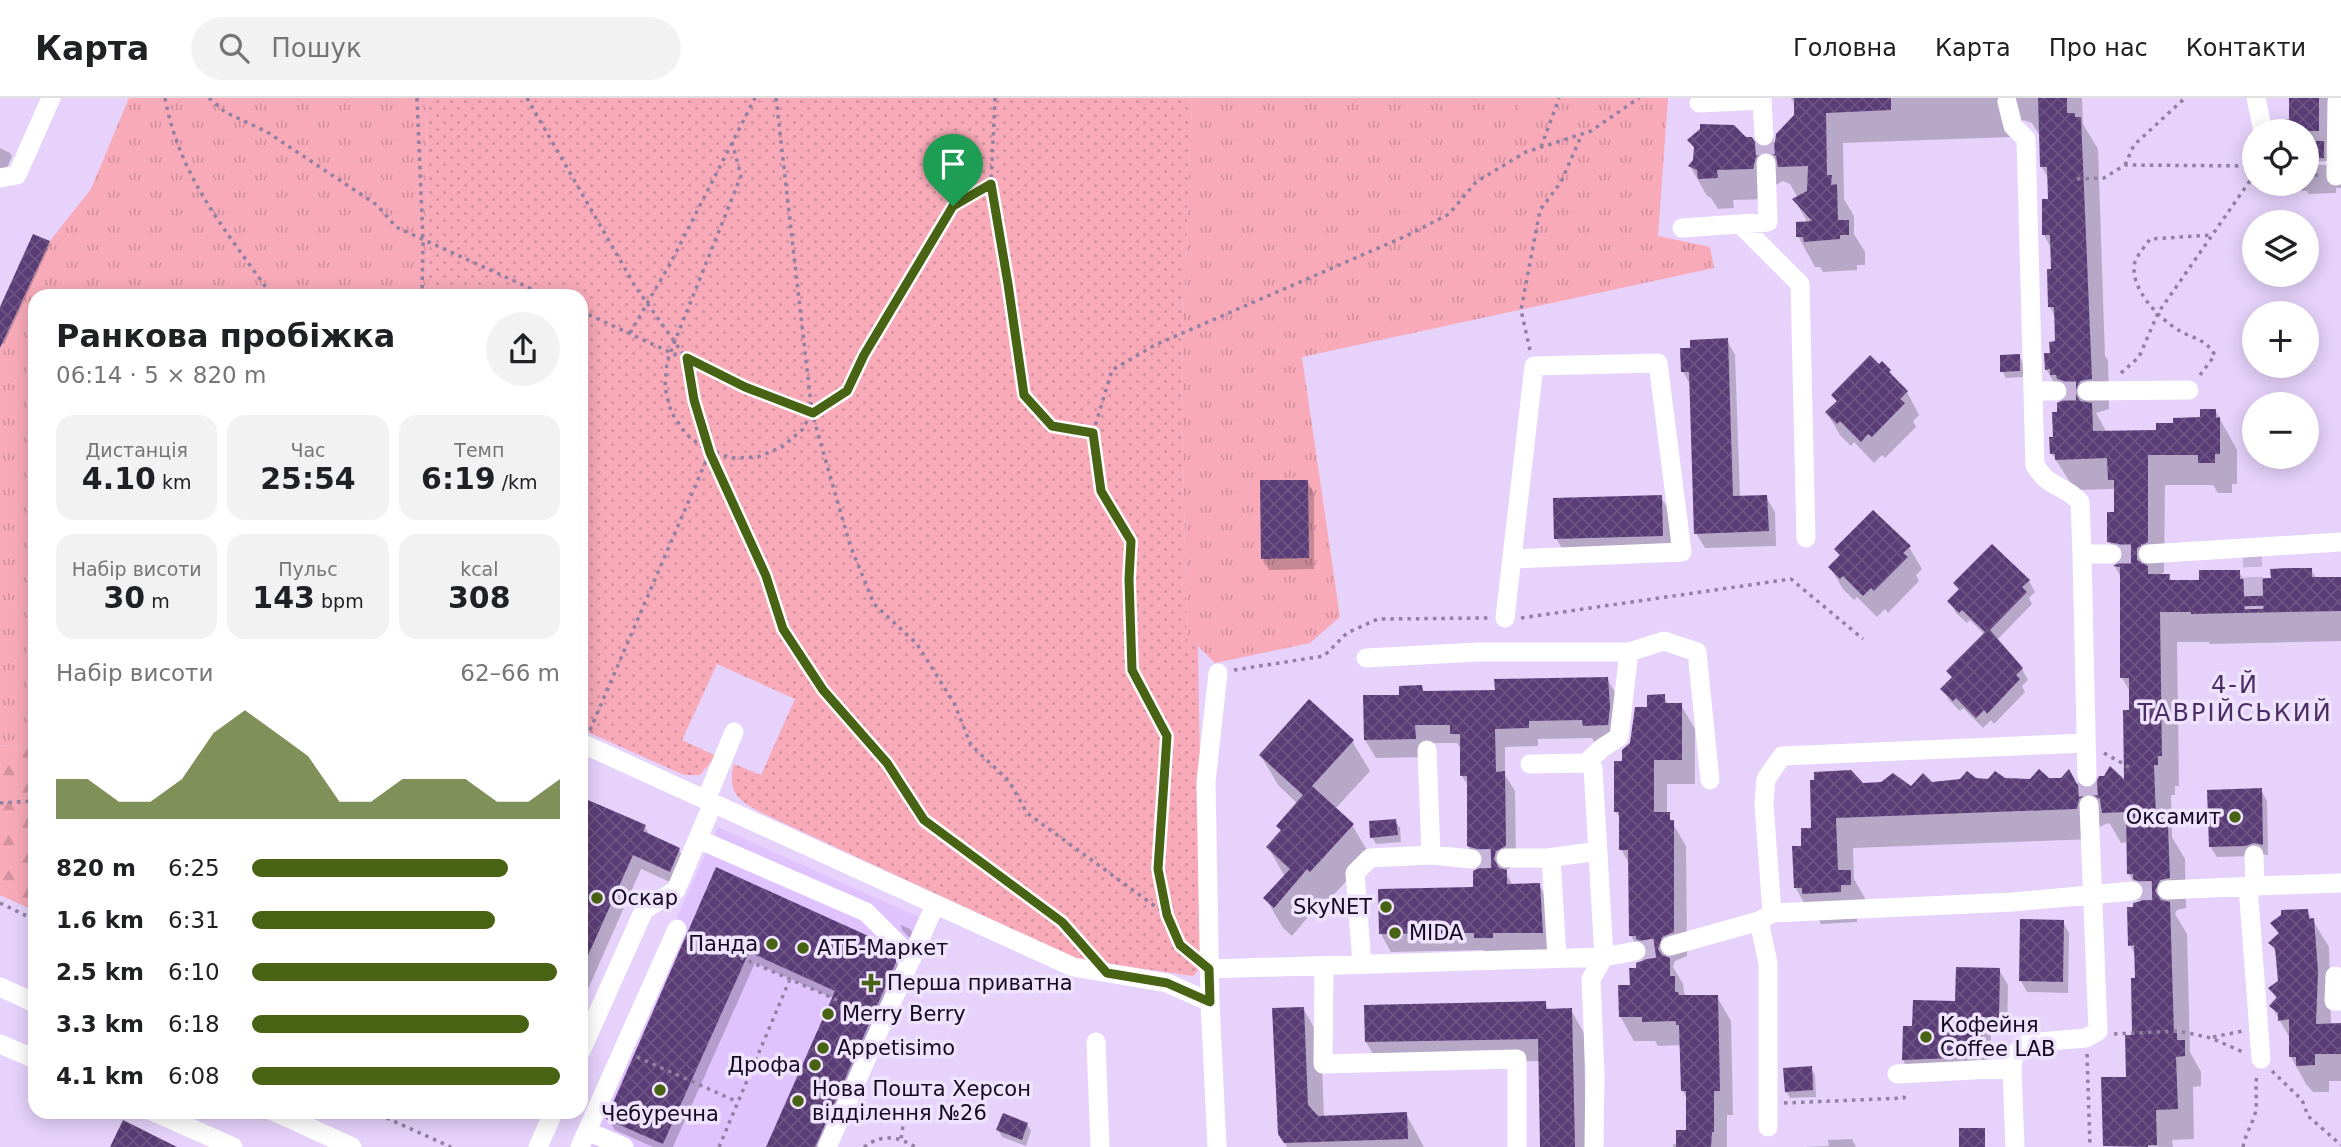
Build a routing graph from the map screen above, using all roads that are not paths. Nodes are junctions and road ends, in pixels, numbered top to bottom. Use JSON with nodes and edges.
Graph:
{"nodes":[{"id":1,"x":51,"y":98,"type":"edge"},
{"id":2,"x":2256,"y":98,"type":"edge"},
{"id":3,"x":1762,"y":99,"type":"edge"},
{"id":4,"x":2007,"y":102,"type":"dead end"},
{"id":5,"x":2341,"y":102,"type":"edge"},
{"id":6,"x":1699,"y":103,"type":"dead end"},
{"id":7,"x":2260,"y":119,"type":"edge"},
{"id":8,"x":1764,"y":136,"type":"tunnel mouth"},
{"id":9,"x":1766,"y":163,"type":"tunnel mouth"},
{"id":10,"x":2336,"y":176,"type":"dead end"},
{"id":11,"x":0,"y":178,"type":"edge"},
{"id":12,"x":1740,"y":224,"type":"junction"},
{"id":13,"x":1682,"y":228,"type":"dead end"},
{"id":14,"x":2189,"y":390,"type":"road end"},
{"id":15,"x":2033,"y":391,"type":"junction"},
{"id":16,"x":2057,"y":391,"type":"tunnel mouth"},
{"id":17,"x":2095,"y":391,"type":"tunnel mouth"},
{"id":18,"x":1805,"y":538,"type":"dead end"},
{"id":19,"x":2341,"y":542,"type":"edge"},
{"id":20,"x":2082,"y":554,"type":"junction"},
{"id":21,"x":2112,"y":554,"type":"tunnel mouth"},
{"id":22,"x":2148,"y":554,"type":"tunnel mouth"},
{"id":23,"x":1512,"y":559,"type":"junction"},
{"id":24,"x":1505,"y":618,"type":"road end"},
{"id":25,"x":1629,"y":652,"type":"junction"},
{"id":26,"x":1366,"y":658,"type":"dead end"},
{"id":27,"x":1218,"y":673,"type":"road end"},
{"id":28,"x":734,"y":732,"type":"dead end"},
{"id":29,"x":2086,"y":743,"type":"junction"},
{"id":30,"x":588,"y":747,"type":"edge"},
{"id":31,"x":1427,"y":750,"type":"dead end"},
{"id":32,"x":1586,"y":763,"type":"junction"},
{"id":33,"x":1530,"y":764,"type":"dead end"},
{"id":34,"x":2087,"y":777,"type":"tunnel mouth"},
{"id":35,"x":1710,"y":780,"type":"dead end"},
{"id":36,"x":709,"y":802,"type":"junction"},
{"id":37,"x":2089,"y":805,"type":"tunnel mouth"},
{"id":38,"x":698,"y":839,"type":"junction"},
{"id":39,"x":1598,"y":851,"type":"junction"},
{"id":40,"x":1431,"y":855,"type":"junction"},
{"id":41,"x":2254,"y":855,"type":"dead end"},
{"id":42,"x":1506,"y":858,"type":"tunnel mouth"},
{"id":43,"x":1551,"y":858,"type":"junction"},
{"id":44,"x":1472,"y":859,"type":"tunnel mouth"},
{"id":45,"x":2341,"y":883,"type":"edge"},
{"id":46,"x":2252,"y":886,"type":"junction"},
{"id":47,"x":2167,"y":890,"type":"tunnel mouth"},
{"id":48,"x":2133,"y":891,"type":"tunnel mouth"},
{"id":49,"x":2092,"y":893,"type":"junction"},
{"id":50,"x":935,"y":905,"type":"junction"},
{"id":51,"x":1766,"y":918,"type":"junction"},
{"id":52,"x":677,"y":929,"type":"road end"},
{"id":53,"x":1670,"y":946,"type":"tunnel mouth"},
{"id":54,"x":1636,"y":951,"type":"tunnel mouth"},
{"id":55,"x":1604,"y":957,"type":"junction"},
{"id":56,"x":912,"y":958,"type":"junction"},
{"id":57,"x":1557,"y":958,"type":"junction"},
{"id":58,"x":1362,"y":964,"type":"junction"},
{"id":59,"x":1324,"y":966,"type":"junction"},
{"id":60,"x":1209,"y":969,"type":"junction"},
{"id":61,"x":2335,"y":976,"type":"dead end"},
{"id":62,"x":0,"y":987,"type":"edge"},
{"id":63,"x":28,"y":1000,"type":"edge"},
{"id":64,"x":2341,"y":1001,"type":"edge"},
{"id":65,"x":1210,"y":1002,"type":"junction"},
{"id":66,"x":588,"y":1035,"type":"edge"},
{"id":67,"x":1096,"y":1042,"type":"dead end"},
{"id":68,"x":2,"y":1050,"type":"edge"},
{"id":69,"x":28,"y":1057,"type":"edge"},
{"id":70,"x":2261,"y":1059,"type":"road end"},
{"id":71,"x":2012,"y":1068,"type":"junction"},
{"id":72,"x":1903,"y":1074,"type":"road end"},
{"id":73,"x":170,"y":1119,"type":"edge"},
{"id":74,"x":291,"y":1119,"type":"edge"},
{"id":75,"x":550,"y":1119,"type":"edge"},
{"id":76,"x":1768,"y":1127,"type":"dead end"},
{"id":77,"x":583,"y":1139,"type":"edge"},
{"id":78,"x":233,"y":1147,"type":"edge"},
{"id":79,"x":352,"y":1147,"type":"edge"},
{"id":80,"x":538,"y":1147,"type":"edge"},
{"id":81,"x":624,"y":1147,"type":"edge"},
{"id":82,"x":827,"y":1147,"type":"edge"},
{"id":83,"x":1100,"y":1147,"type":"edge"},
{"id":84,"x":1217,"y":1147,"type":"edge"},
{"id":85,"x":1517,"y":1147,"type":"edge"},
{"id":86,"x":1594,"y":1147,"type":"edge"},
{"id":87,"x":2015,"y":1147,"type":"edge"}],
"edges":[{"from":1,"to":11,"type":"street"},
{"from":2,"to":7,"type":"street"},
{"from":3,"to":6,"type":"street"},
{"from":3,"to":8,"type":"street"},
{"from":4,"to":15,"type":"street"},
{"from":5,"to":10,"type":"street"},
{"from":9,"to":12,"type":"street"},
{"from":12,"to":13,"type":"street"},
{"from":12,"to":18,"type":"street"},
{"from":14,"to":17,"type":"street"},
{"from":15,"to":16,"type":"street"},
{"from":15,"to":20,"type":"street"},
{"from":19,"to":22,"type":"street"},
{"from":20,"to":21,"type":"street"},
{"from":20,"to":29,"type":"street"},
{"from":23,"to":23,"type":"street"},
{"from":23,"to":24,"type":"street"},
{"from":25,"to":26,"type":"street"},
{"from":25,"to":32,"type":"street"},
{"from":25,"to":35,"type":"street"},
{"from":27,"to":60,"type":"street"},
{"from":28,"to":36,"type":"street"},
{"from":29,"to":34,"type":"street"},
{"from":29,"to":51,"type":"street"},
{"from":30,"to":36,"type":"street"},
{"from":31,"to":40,"type":"street"},
{"from":32,"to":33,"type":"street"},
{"from":32,"to":39,"type":"street"},
{"from":36,"to":38,"type":"street"},
{"from":36,"to":50,"type":"street"},
{"from":37,"to":49,"type":"street"},
{"from":38,"to":56,"type":"street"},
{"from":38,"to":66,"type":"street"},
{"from":39,"to":43,"type":"street"},
{"from":39,"to":55,"type":"street"},
{"from":40,"to":44,"type":"street"},
{"from":40,"to":58,"type":"street"},
{"from":41,"to":46,"type":"street"},
{"from":42,"to":43,"type":"street"},
{"from":43,"to":57,"type":"street"},
{"from":45,"to":46,"type":"street"},
{"from":46,"to":47,"type":"street"},
{"from":46,"to":70,"type":"street"},
{"from":48,"to":49,"type":"street"},
{"from":49,"to":51,"type":"street"},
{"from":49,"to":71,"type":"street"},
{"from":50,"to":56,"type":"street"},
{"from":50,"to":65,"type":"street"},
{"from":51,"to":53,"type":"street"},
{"from":51,"to":76,"type":"street"},
{"from":52,"to":77,"type":"street"},
{"from":54,"to":55,"type":"street"},
{"from":55,"to":57,"type":"street"},
{"from":55,"to":86,"type":"street"},
{"from":56,"to":82,"type":"street"},
{"from":57,"to":58,"type":"street"},
{"from":58,"to":59,"type":"street"},
{"from":59,"to":60,"type":"street"},
{"from":59,"to":85,"type":"street"},
{"from":60,"to":65,"type":"street"},
{"from":61,"to":64,"type":"street"},
{"from":62,"to":63,"type":"street"},
{"from":65,"to":84,"type":"street"},
{"from":67,"to":83,"type":"street"},
{"from":68,"to":69,"type":"street"},
{"from":71,"to":72,"type":"street"},
{"from":71,"to":87,"type":"street"},
{"from":73,"to":78,"type":"street"},
{"from":74,"to":79,"type":"street"},
{"from":75,"to":80,"type":"street"},
{"from":77,"to":81,"type":"street"}]}
